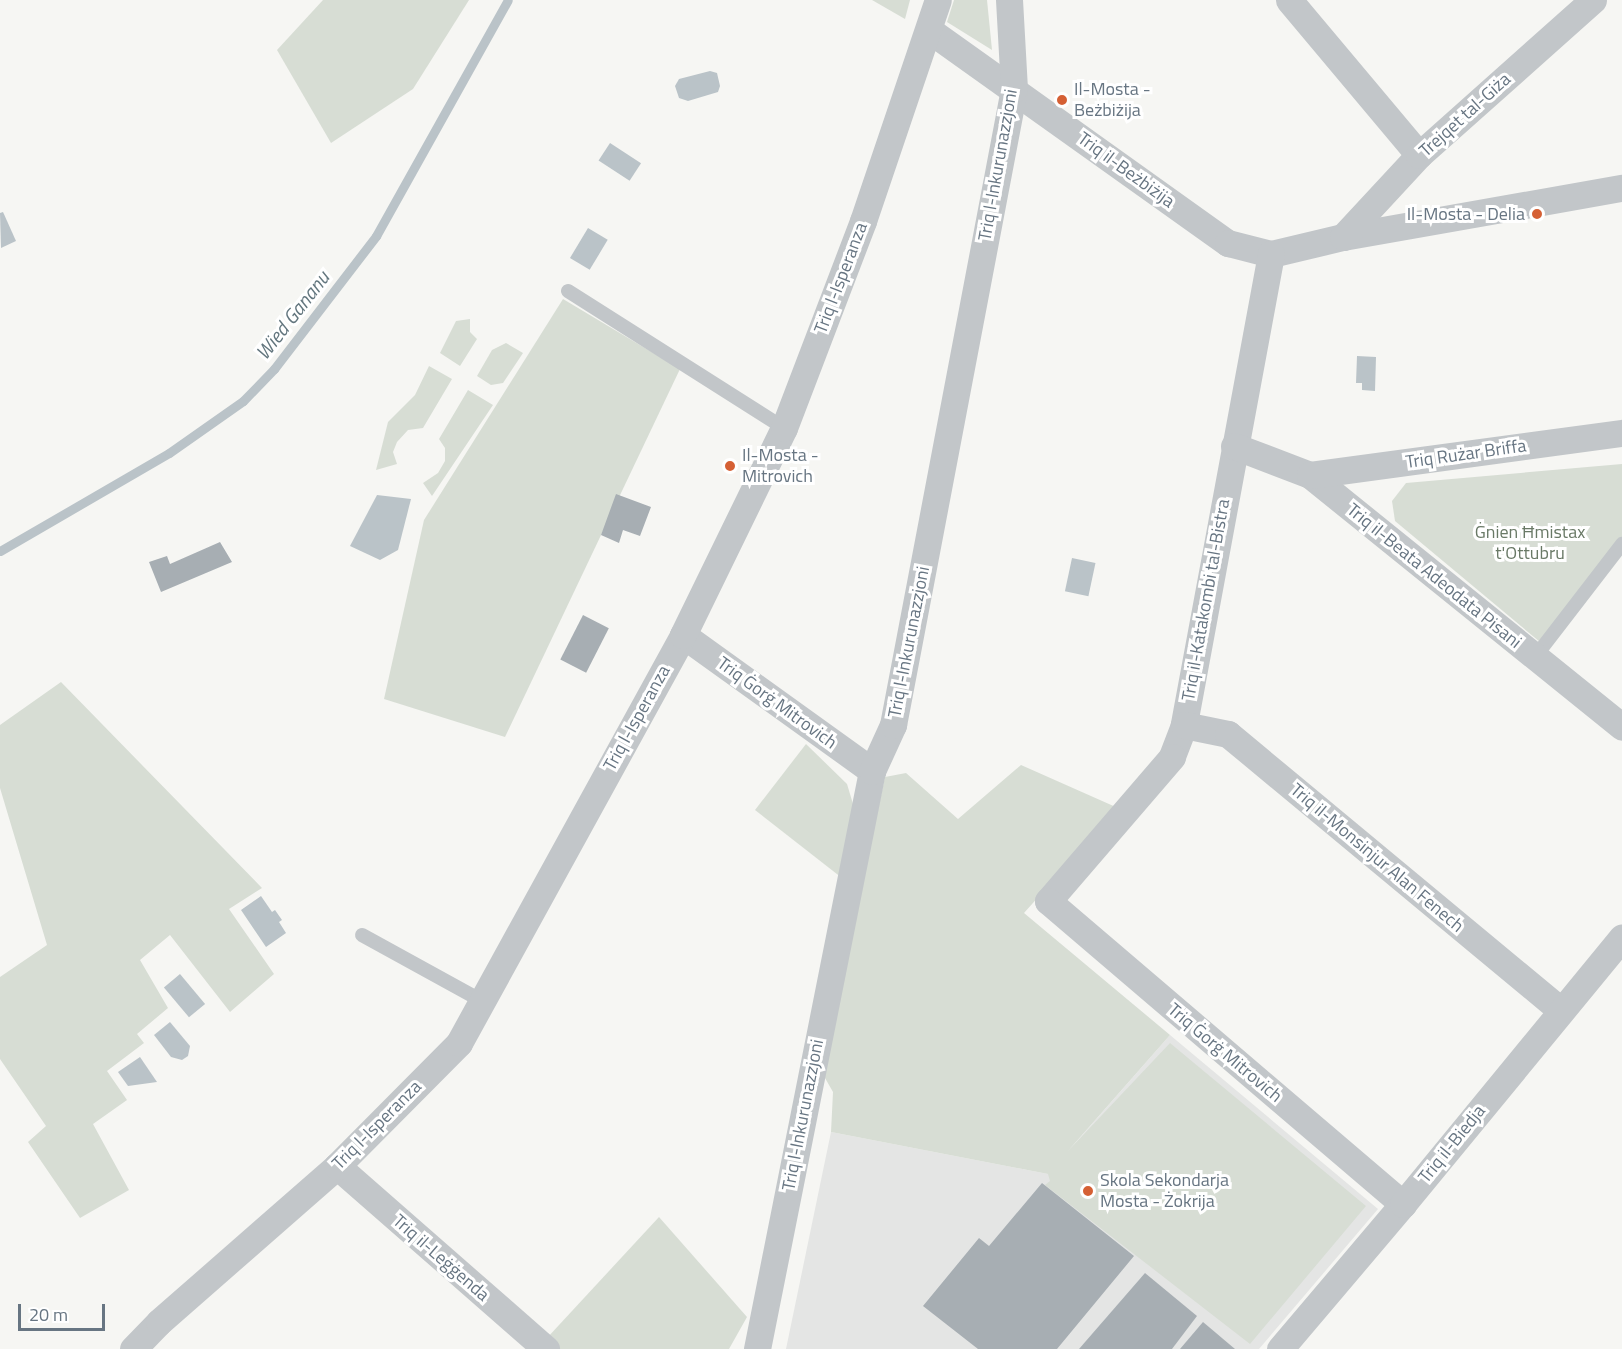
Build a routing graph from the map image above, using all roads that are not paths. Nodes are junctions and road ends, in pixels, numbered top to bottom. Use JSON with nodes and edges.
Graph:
{"nodes":[{"id":1,"x":938,"y":0,"type":"edge"},
{"id":2,"x":1008,"y":0,"type":"edge"},
{"id":3,"x":1289,"y":0,"type":"edge"},
{"id":4,"x":1593,"y":0,"type":"edge"},
{"id":5,"x":929,"y":30,"type":"junction"},
{"id":6,"x":1014,"y":89,"type":"junction"},
{"id":7,"x":1419,"y":155,"type":"junction"},
{"id":8,"x":1622,"y":188,"type":"edge"},
{"id":9,"x":1343,"y":237,"type":"junction"},
{"id":10,"x":1271,"y":254,"type":"junction"},
{"id":11,"x":568,"y":291,"type":"dead end"},
{"id":12,"x":784,"y":428,"type":"junction"},
{"id":13,"x":1622,"y":433,"type":"edge"},
{"id":14,"x":1234,"y":446,"type":"junction"},
{"id":15,"x":1310,"y":476,"type":"junction"},
{"id":16,"x":1622,"y":544,"type":"edge"},
{"id":17,"x":683,"y":635,"type":"junction"},
{"id":18,"x":1535,"y":657,"type":"junction"},
{"id":19,"x":1184,"y":725,"type":"junction"},
{"id":20,"x":1622,"y":727,"type":"edge"},
{"id":21,"x":872,"y":771,"type":"junction"},
{"id":22,"x":1048,"y":902,"type":"joint"},
{"id":23,"x":362,"y":935,"type":"dead end"},
{"id":24,"x":1622,"y":937,"type":"edge"},
{"id":25,"x":482,"y":1001,"type":"junction"},
{"id":26,"x":1560,"y":1010,"type":"junction"},
{"id":27,"x":337,"y":1166,"type":"junction"},
{"id":28,"x":1403,"y":1204,"type":"junction"},
{"id":29,"x":159,"y":1322,"type":"junction"},
{"id":30,"x":118,"y":1349,"type":"edge"},
{"id":31,"x":133,"y":1349,"type":"edge"},
{"id":32,"x":546,"y":1349,"type":"edge"},
{"id":33,"x":757,"y":1349,"type":"edge"},
{"id":34,"x":1280,"y":1349,"type":"edge"}],
"edges":[{"from":1,"to":5,"type":"street","name":"Triq l-Isperanza"},
{"from":2,"to":6,"type":"street","name":"Triq l-Inkurunazzjoni"},
{"from":3,"to":7,"type":"street"},
{"from":4,"to":7,"type":"street","name":"Trejqet tal-Giża"},
{"from":5,"to":6,"type":"street","name":"Triq il-Beżbiżija"},
{"from":5,"to":12,"type":"street","name":"Triq l-Isperanza"},
{"from":6,"to":10,"type":"street","name":"Triq il-Beżbiżija"},
{"from":6,"to":21,"type":"street","name":"Triq l-Inkurunazzjoni"},
{"from":7,"to":9,"type":"street","name":"Trejqet tal-Giża"},
{"from":8,"to":9,"type":"street"},
{"from":9,"to":10,"type":"street"},
{"from":10,"to":14,"type":"street","name":"Triq il-Katakombi tal-Bistra"},
{"from":11,"to":12,"type":"lane"},
{"from":12,"to":17,"type":"street","name":"Triq l-Isperanza"},
{"from":13,"to":15,"type":"street","name":"Triq Rużar Briffa"},
{"from":14,"to":15,"type":"street","name":"Triq il-Beata Adeodata Pisani"},
{"from":14,"to":19,"type":"street","name":"Triq il-Katakombi tal-Bistra"},
{"from":15,"to":18,"type":"street","name":"Triq il-Beata Adeodata Pisani"},
{"from":16,"to":18,"type":"lane"},
{"from":17,"to":21,"type":"street","name":"Triq Ġorġ Mitrovich"},
{"from":17,"to":25,"type":"street","name":"Triq l-Isperanza"},
{"from":18,"to":20,"type":"street","name":"Triq il-Beata Adeodata Pisani"},
{"from":19,"to":22,"type":"street","name":"Triq il-Katakombi tal-Bistra"},
{"from":19,"to":26,"type":"street","name":"Triq il-Monsinjur Alan Fenech"},
{"from":21,"to":33,"type":"street","name":"Triq l-Inkurunazzjoni"},
{"from":22,"to":28,"type":"street","name":"Triq Ġorġ Mitrovich"},
{"from":23,"to":25,"type":"lane"},
{"from":24,"to":26,"type":"street","name":"Triq il-Biedja"},
{"from":25,"to":27,"type":"street","name":"Triq l-Isperanza"},
{"from":26,"to":28,"type":"street","name":"Triq il-Biedja"},
{"from":27,"to":29,"type":"street","name":"Triq l-Isperanza"},
{"from":27,"to":32,"type":"street","name":"Triq il-Leġġenda"},
{"from":28,"to":34,"type":"street","name":"Triq il-Biedja"},
{"from":29,"to":30,"type":"street","name":"Triq l-Isperanza"},
{"from":29,"to":31,"type":"street","name":"Triq l-Isperanza"}]}
